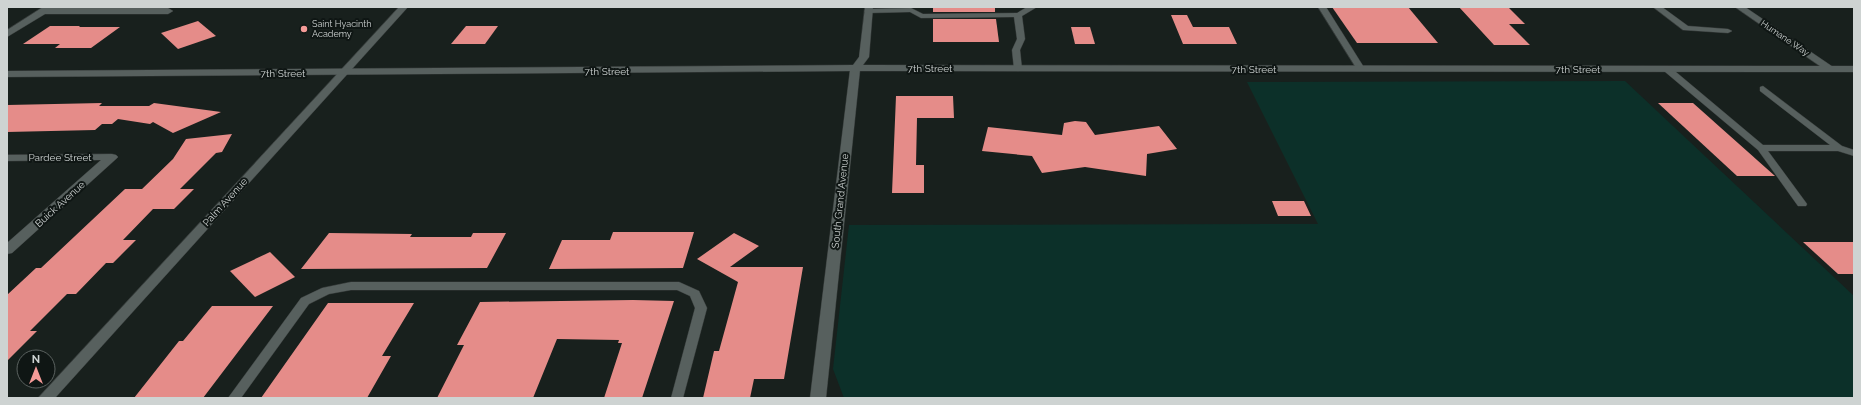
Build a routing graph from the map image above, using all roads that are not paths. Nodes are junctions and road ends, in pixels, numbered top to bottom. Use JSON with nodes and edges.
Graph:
{"nodes":[{"id":1,"x":404,"y":7,"type":"edge"},
{"id":2,"x":1033,"y":7,"type":"edge"},
{"id":3,"x":1322,"y":7,"type":"edge"},
{"id":4,"x":1657,"y":7,"type":"edge"},
{"id":5,"x":1739,"y":7,"type":"edge"},
{"id":6,"x":46,"y":9,"type":"edge"},
{"id":7,"x":869,"y":9,"type":"edge"},
{"id":8,"x":911,"y":9,"type":"edge"},
{"id":9,"x":168,"y":11,"type":"dead end"},
{"id":10,"x":1018,"y":16,"type":"junction"},
{"id":11,"x":1728,"y":31,"type":"dead end"},
{"id":12,"x":7,"y":34,"type":"edge"},
{"id":13,"x":1018,"y":68,"type":"junction"},
{"id":14,"x":1361,"y":69,"type":"junction"},
{"id":15,"x":1667,"y":69,"type":"junction"},
{"id":16,"x":1831,"y":69,"type":"junction"},
{"id":17,"x":1854,"y":69,"type":"edge"},
{"id":18,"x":855,"y":70,"type":"junction"},
{"id":19,"x":343,"y":72,"type":"junction"},
{"id":20,"x":7,"y":74,"type":"edge"},
{"id":21,"x":1763,"y":89,"type":"dead end"},
{"id":22,"x":1761,"y":148,"type":"junction"},
{"id":23,"x":1838,"y":148,"type":"junction"},
{"id":24,"x":1854,"y":153,"type":"edge"},
{"id":25,"x":112,"y":157,"type":"joint"},
{"id":26,"x":7,"y":158,"type":"edge"},
{"id":27,"x":1802,"y":204,"type":"dead end"},
{"id":28,"x":7,"y":250,"type":"edge"},
{"id":29,"x":46,"y":398,"type":"edge"},
{"id":30,"x":234,"y":398,"type":"edge"},
{"id":31,"x":677,"y":398,"type":"edge"},
{"id":32,"x":818,"y":398,"type":"edge"}],
"edges":[{"from":1,"to":19,"type":"street","name":"Palm Avenue"},
{"from":2,"to":10,"type":"lane"},
{"from":3,"to":14,"type":"lane"},
{"from":4,"to":11,"type":"lane"},
{"from":5,"to":16,"type":"street","name":"Humane Way"},
{"from":6,"to":9,"type":"street"},
{"from":6,"to":12,"type":"street"},
{"from":7,"to":8,"type":"lane"},
{"from":7,"to":18,"type":"street","name":"South Grand Avenue"},
{"from":8,"to":10,"type":"lane"},
{"from":10,"to":13,"type":"lane"},
{"from":13,"to":14,"type":"street","name":"7th Street"},
{"from":13,"to":18,"type":"street","name":"7th Street"},
{"from":14,"to":15,"type":"street","name":"7th Street"},
{"from":15,"to":16,"type":"street","name":"7th Street"},
{"from":15,"to":22,"type":"lane"},
{"from":16,"to":17,"type":"street","name":"7th Street"},
{"from":18,"to":19,"type":"street","name":"7th Street"},
{"from":18,"to":32,"type":"street","name":"South Grand Avenue"},
{"from":19,"to":20,"type":"street","name":"7th Street"},
{"from":19,"to":29,"type":"street","name":"Palm Avenue"},
{"from":21,"to":23,"type":"lane"},
{"from":22,"to":23,"type":"lane"},
{"from":22,"to":27,"type":"lane"},
{"from":23,"to":24,"type":"lane"},
{"from":25,"to":26,"type":"street","name":"Pardee Street"},
{"from":25,"to":28,"type":"street","name":"Buick Avenue"},
{"from":30,"to":31,"type":"lane"}]}
